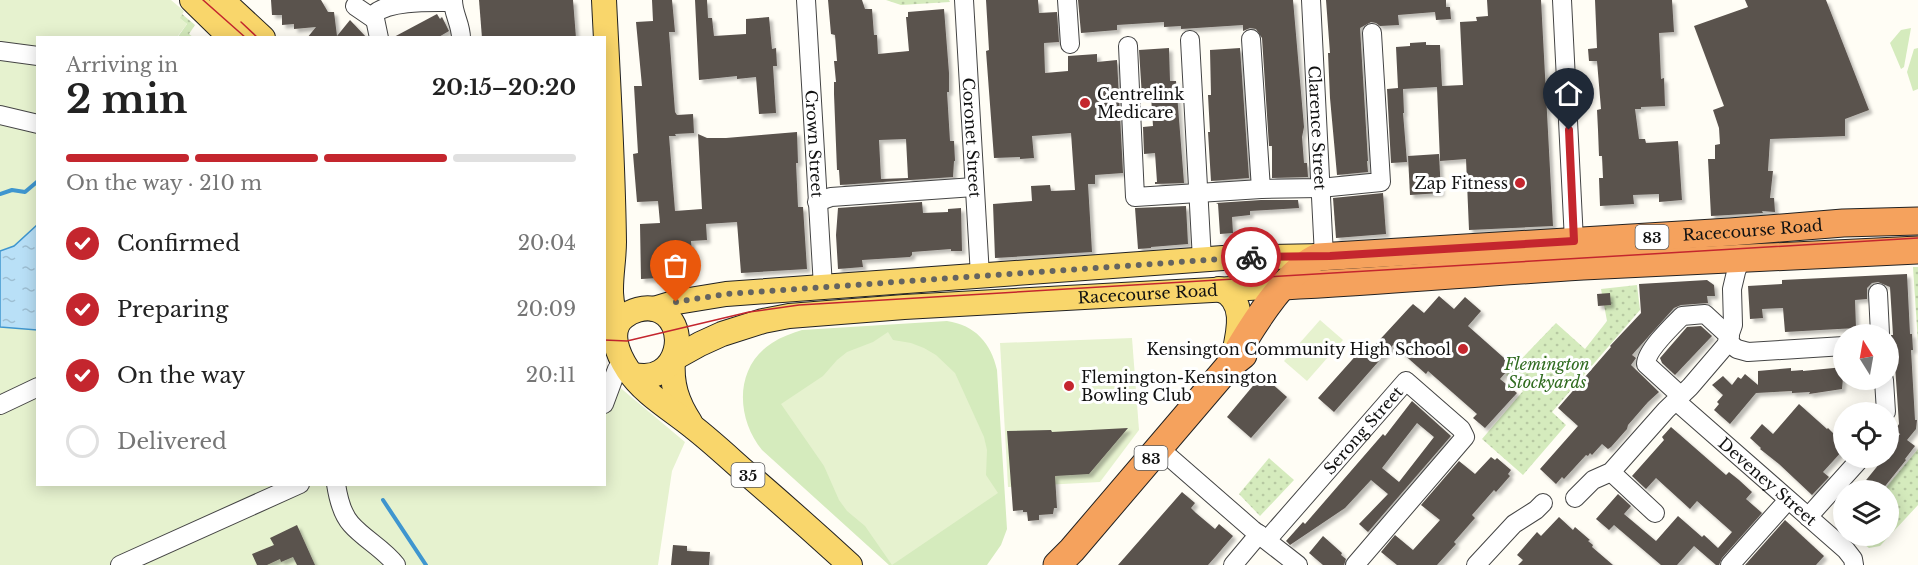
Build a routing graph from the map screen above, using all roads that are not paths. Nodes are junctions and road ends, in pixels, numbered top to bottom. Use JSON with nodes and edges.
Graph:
{"nodes":[{"id":1,"x":192,"y":0,"type":"edge"},
{"id":2,"x":222,"y":0,"type":"edge"},
{"id":3,"x":604,"y":0,"type":"edge"},
{"id":4,"x":806,"y":0,"type":"edge"},
{"id":5,"x":964,"y":0,"type":"edge"},
{"id":6,"x":1067,"y":0,"type":"edge"},
{"id":7,"x":1311,"y":0,"type":"edge"},
{"id":8,"x":1562,"y":0,"type":"edge"},
{"id":9,"x":453,"y":1,"type":"edge"},
{"id":10,"x":355,"y":6,"type":"dead end"},
{"id":11,"x":374,"y":19,"type":"junction"},
{"id":12,"x":1372,"y":33,"type":"dead end"},
{"id":13,"x":253,"y":35,"type":"edge"},
{"id":14,"x":229,"y":36,"type":"edge"},
{"id":15,"x":378,"y":36,"type":"edge"},
{"id":16,"x":460,"y":36,"type":"edge"},
{"id":17,"x":605,"y":36,"type":"edge"},
{"id":18,"x":1251,"y":39,"type":"dead end"},
{"id":19,"x":1190,"y":40,"type":"dead end"},
{"id":20,"x":1070,"y":44,"type":"dead end"},
{"id":21,"x":1128,"y":46,"type":"dead end"},
{"id":22,"x":0,"y":51,"type":"edge"},
{"id":23,"x":36,"y":56,"type":"edge"},
{"id":24,"x":606,"y":65,"type":"edge"},
{"id":25,"x":607,"y":97,"type":"edge"},
{"id":26,"x":0,"y":115,"type":"edge"},
{"id":27,"x":36,"y":124,"type":"edge"},
{"id":28,"x":974,"y":187,"type":"junction"},
{"id":29,"x":1320,"y":188,"type":"junction"},
{"id":30,"x":1261,"y":189,"type":"junction"},
{"id":31,"x":1199,"y":194,"type":"junction"},
{"id":32,"x":817,"y":202,"type":"junction"},
{"id":33,"x":1918,"y":221,"type":"edge"},
{"id":34,"x":1867,"y":222,"type":"junction"},
{"id":35,"x":614,"y":244,"type":"junction"},
{"id":36,"x":1918,"y":250,"type":"edge"},
{"id":37,"x":1869,"y":252,"type":"junction"},
{"id":38,"x":1578,"y":254,"type":"junction"},
{"id":39,"x":1324,"y":256,"type":"junction"},
{"id":40,"x":1729,"y":259,"type":"junction"},
{"id":41,"x":1202,"y":260,"type":"junction"},
{"id":42,"x":980,"y":276,"type":"junction"},
{"id":43,"x":1297,"y":285,"type":"junction"},
{"id":44,"x":823,"y":287,"type":"junction"},
{"id":45,"x":1219,"y":289,"type":"junction"},
{"id":46,"x":1878,"y":293,"type":"dead end"},
{"id":47,"x":982,"y":303,"type":"junction"},
{"id":48,"x":653,"y":309,"type":"junction"},
{"id":49,"x":613,"y":323,"type":"edge"},
{"id":50,"x":1880,"y":324,"type":"edge"},
{"id":51,"x":1729,"y":339,"type":"junction"},
{"id":52,"x":1833,"y":347,"type":"edge"},
{"id":53,"x":673,"y":359,"type":"junction"},
{"id":54,"x":1230,"y":364,"type":"junction"},
{"id":55,"x":621,"y":369,"type":"edge"},
{"id":56,"x":36,"y":388,"type":"edge"},
{"id":57,"x":1678,"y":398,"type":"junction"},
{"id":58,"x":606,"y":400,"type":"edge"},
{"id":59,"x":0,"y":405,"type":"edge"},
{"id":60,"x":693,"y":426,"type":"junction"},
{"id":61,"x":1159,"y":448,"type":"junction"},
{"id":62,"x":1852,"y":468,"type":"edge"},
{"id":63,"x":1611,"y":472,"type":"junction"},
{"id":64,"x":296,"y":486,"type":"edge"},
{"id":65,"x":336,"y":486,"type":"edge"},
{"id":66,"x":1575,"y":498,"type":"dead end"},
{"id":67,"x":1788,"y":500,"type":"junction"},
{"id":68,"x":1543,"y":503,"type":"dead end"},
{"id":69,"x":1655,"y":513,"type":"dead end"},
{"id":70,"x":1808,"y":517,"type":"junction"},
{"id":71,"x":1263,"y":537,"type":"junction"},
{"id":72,"x":1064,"y":560,"type":"edge"},
{"id":73,"x":120,"y":565,"type":"edge"},
{"id":74,"x":396,"y":565,"type":"edge"},
{"id":75,"x":850,"y":565,"type":"edge"},
{"id":76,"x":1233,"y":565,"type":"edge"},
{"id":77,"x":1299,"y":565,"type":"edge"},
{"id":78,"x":1354,"y":565,"type":"edge"},
{"id":79,"x":1476,"y":565,"type":"edge"},
{"id":80,"x":1730,"y":565,"type":"edge"},
{"id":81,"x":1854,"y":565,"type":"edge"}],
"edges":[{"from":1,"to":14,"type":"main road"},
{"from":2,"to":13,"type":"main road"},
{"from":3,"to":17,"type":"main road","number":"35"},
{"from":4,"to":32,"type":"street","name":"Crown Street"},
{"from":5,"to":28,"type":"street","name":"Coronet Street"},
{"from":6,"to":20,"type":"street"},
{"from":7,"to":29,"type":"street","name":"Clarence Street"},
{"from":8,"to":38,"type":"street"},
{"from":9,"to":11,"type":"street"},
{"from":9,"to":16,"type":"street"},
{"from":10,"to":11,"type":"street"},
{"from":11,"to":15,"type":"street"},
{"from":12,"to":29,"type":"street"},
{"from":18,"to":30,"type":"street"},
{"from":19,"to":31,"type":"street"},
{"from":21,"to":31,"type":"street"},
{"from":22,"to":23,"type":"street"},
{"from":24,"to":25,"type":"main road","number":"35"},
{"from":25,"to":35,"type":"main road","number":"35"},
{"from":26,"to":27,"type":"street"},
{"from":28,"to":32,"type":"street"},
{"from":28,"to":42,"type":"street","name":"Coronet Street"},
{"from":29,"to":30,"type":"street"},
{"from":29,"to":39,"type":"street","name":"Clarence Street"},
{"from":30,"to":31,"type":"street"},
{"from":31,"to":41,"type":"street"},
{"from":32,"to":44,"type":"street","name":"Crown Street"},
{"from":33,"to":34,"type":"highway","name":"Racecourse Road","number":"83"},
{"from":34,"to":37,"type":"highway"},
{"from":34,"to":38,"type":"highway","name":"Racecourse Road","number":"83"},
{"from":35,"to":48,"type":"main road","number":"35"},
{"from":35,"to":49,"type":"main road","number":"35"},
{"from":36,"to":37,"type":"highway","name":"Racecourse Road","number":"83"},
{"from":37,"to":40,"type":"highway","name":"Racecourse Road","number":"83"},
{"from":38,"to":39,"type":"highway","name":"Racecourse Road","number":"83"},
{"from":38,"to":40,"type":"highway","name":"Racecourse Road","number":"83"},
{"from":38,"to":43,"type":"highway","name":"Racecourse Road","number":"83"},
{"from":39,"to":41,"type":"main road","name":"Racecourse Road"},
{"from":39,"to":43,"type":"highway"},
{"from":40,"to":51,"type":"street"},
{"from":41,"to":42,"type":"main road","name":"Racecourse Road"},
{"from":42,"to":44,"type":"main road","name":"Racecourse Road"},
{"from":42,"to":47,"type":"main road"},
{"from":43,"to":45,"type":"main road","name":"Racecourse Road"},
{"from":43,"to":54,"type":"highway","number":"83"},
{"from":44,"to":48,"type":"main road","name":"Racecourse Road"},
{"from":45,"to":47,"type":"main road","name":"Racecourse Road"},
{"from":45,"to":54,"type":"main road"},
{"from":46,"to":50,"type":"street"},
{"from":47,"to":53,"type":"main road","name":"Racecourse Road"},
{"from":48,"to":49,"type":"main road"},
{"from":48,"to":53,"type":"main road","number":"35"},
{"from":49,"to":55,"type":"main road","number":"35"},
{"from":51,"to":52,"type":"street"},
{"from":51,"to":57,"type":"street"},
{"from":51,"to":57,"type":"street","name":"Deveney Street"},
{"from":53,"to":55,"type":"main road"},
{"from":53,"to":60,"type":"main road","number":"35"},
{"from":54,"to":61,"type":"highway","number":"83"},
{"from":55,"to":58,"type":"street"},
{"from":55,"to":60,"type":"main road","number":"35"},
{"from":56,"to":59,"type":"street"},
{"from":57,"to":63,"type":"street"},
{"from":57,"to":67,"type":"street","name":"Deveney Street"},
{"from":60,"to":75,"type":"main road","number":"35"},
{"from":61,"to":71,"type":"street"},
{"from":61,"to":72,"type":"highway","number":"83"},
{"from":62,"to":70,"type":"street"},
{"from":63,"to":66,"type":"street"},
{"from":63,"to":69,"type":"street"},
{"from":64,"to":73,"type":"street"},
{"from":65,"to":74,"type":"street"},
{"from":67,"to":70,"type":"street","name":"Deveney Street"},
{"from":67,"to":80,"type":"street"},
{"from":68,"to":79,"type":"street"},
{"from":70,"to":81,"type":"street","name":"Deveney Street"},
{"from":71,"to":76,"type":"street"},
{"from":71,"to":77,"type":"street"},
{"from":71,"to":78,"type":"street","name":"Serong Street"}]}
